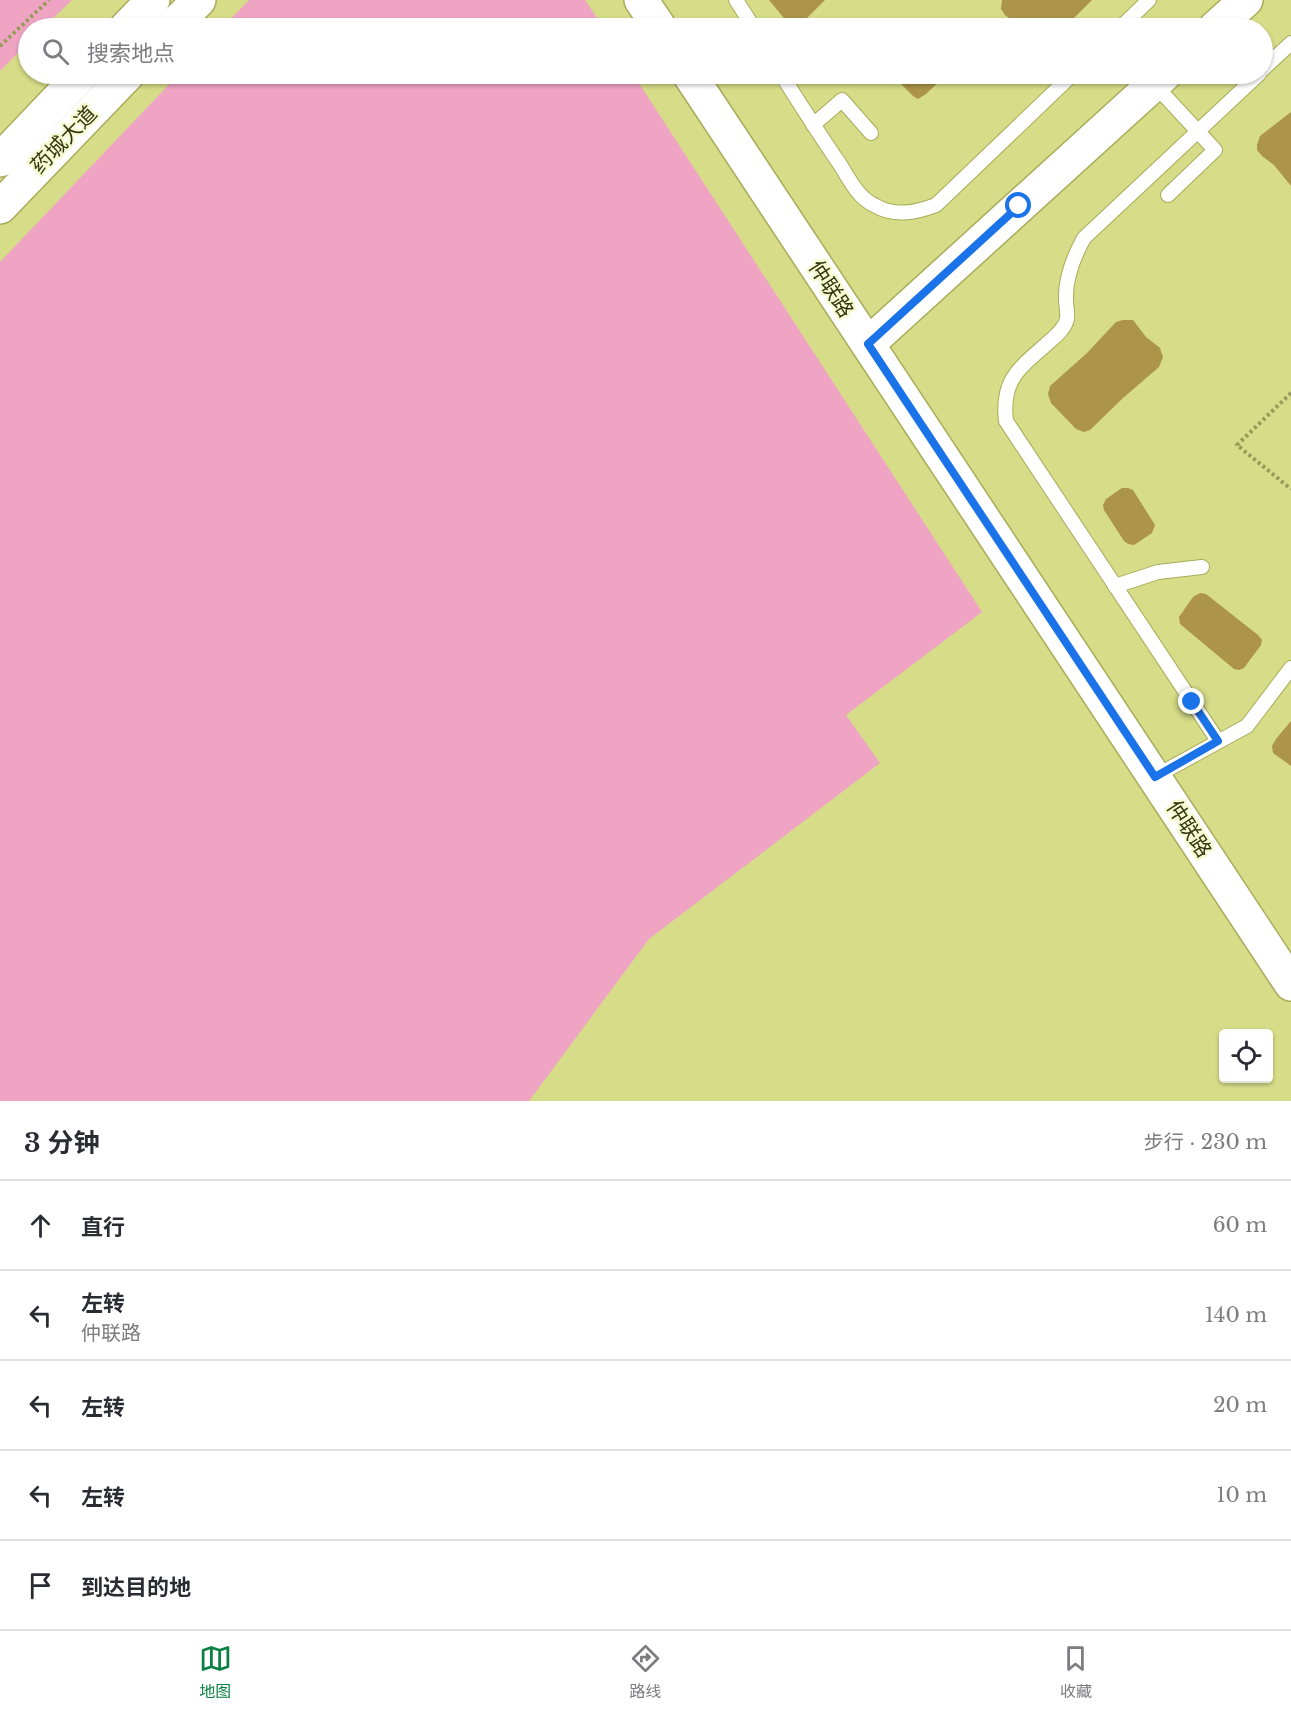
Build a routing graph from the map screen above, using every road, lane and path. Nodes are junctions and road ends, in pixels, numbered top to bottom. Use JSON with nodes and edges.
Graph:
{"nodes":[{"id":1,"x":49,"y":0,"type":"edge"},
{"id":2,"x":153,"y":0,"type":"edge"},
{"id":3,"x":199,"y":0,"type":"edge"},
{"id":4,"x":641,"y":0,"type":"edge"},
{"id":5,"x":736,"y":0,"type":"edge"},
{"id":6,"x":1149,"y":0,"type":"edge"},
{"id":7,"x":1246,"y":0,"type":"edge"},
{"id":8,"x":30,"y":18,"type":"edge"},
{"id":9,"x":136,"y":18,"type":"edge"},
{"id":10,"x":181,"y":18,"type":"edge"},
{"id":11,"x":653,"y":18,"type":"edge"},
{"id":12,"x":748,"y":18,"type":"edge"},
{"id":13,"x":1130,"y":18,"type":"edge"},
{"id":14,"x":1226,"y":18,"type":"edge"},
{"id":15,"x":18,"y":29,"type":"edge"},
{"id":16,"x":1291,"y":43,"type":"edge"},
{"id":17,"x":0,"y":46,"type":"edge"},
{"id":18,"x":1273,"y":60,"type":"edge"},
{"id":19,"x":72,"y":84,"type":"edge"},
{"id":20,"x":118,"y":84,"type":"edge"},
{"id":21,"x":696,"y":84,"type":"edge"},
{"id":22,"x":787,"y":84,"type":"edge"},
{"id":23,"x":1063,"y":84,"type":"edge"},
{"id":24,"x":1147,"y":84,"type":"edge"},
{"id":25,"x":1160,"y":84,"type":"edge"},
{"id":26,"x":1248,"y":84,"type":"edge"},
{"id":27,"x":813,"y":125,"type":"junction"},
{"id":28,"x":1198,"y":131,"type":"junction"},
{"id":29,"x":871,"y":133,"type":"dead end"},
{"id":30,"x":0,"y":160,"type":"edge"},
{"id":31,"x":1168,"y":195,"type":"dead end"},
{"id":32,"x":0,"y":207,"type":"edge"},
{"id":33,"x":868,"y":344,"type":"junction"},
{"id":34,"x":1291,"y":393,"type":"edge"},
{"id":35,"x":1291,"y":489,"type":"edge"},
{"id":36,"x":1202,"y":567,"type":"dead end"},
{"id":37,"x":1115,"y":586,"type":"junction"},
{"id":38,"x":1291,"y":668,"type":"edge"},
{"id":39,"x":1218,"y":741,"type":"junction"},
{"id":40,"x":1155,"y":777,"type":"junction"},
{"id":41,"x":1291,"y":984,"type":"edge"}],
"edges":[{"from":1,"to":8,"type":"path"},
{"from":2,"to":9,"type":"street"},
{"from":3,"to":10,"type":"street"},
{"from":4,"to":11,"type":"street"},
{"from":5,"to":12,"type":"lane"},
{"from":6,"to":13,"type":"lane"},
{"from":7,"to":14,"type":"street"},
{"from":15,"to":17,"type":"path"},
{"from":16,"to":18,"type":"lane"},
{"from":19,"to":30,"type":"street","name":"药城大道"},
{"from":20,"to":32,"type":"street","name":"药城大道"},
{"from":21,"to":33,"type":"street","name":"仲联路"},
{"from":22,"to":27,"type":"lane"},
{"from":23,"to":27,"type":"lane"},
{"from":24,"to":33,"type":"street"},
{"from":25,"to":28,"type":"lane"},
{"from":26,"to":28,"type":"lane"},
{"from":27,"to":29,"type":"lane"},
{"from":28,"to":31,"type":"lane"},
{"from":28,"to":37,"type":"lane"},
{"from":33,"to":40,"type":"street","name":"仲联路"},
{"from":34,"to":35,"type":"path"},
{"from":36,"to":37,"type":"lane"},
{"from":37,"to":39,"type":"lane"},
{"from":38,"to":39,"type":"lane"},
{"from":39,"to":40,"type":"lane"},
{"from":40,"to":41,"type":"street","name":"仲联路"}]}
